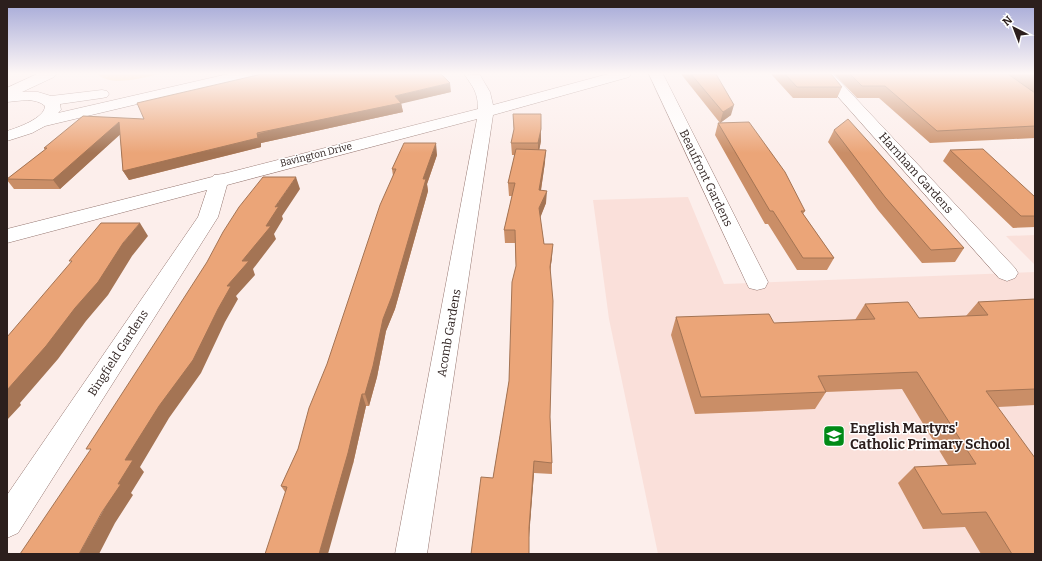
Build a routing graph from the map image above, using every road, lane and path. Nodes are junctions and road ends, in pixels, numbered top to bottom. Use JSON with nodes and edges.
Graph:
{"nodes":[{"id":1,"x":48,"y":100,"type":"edge"},
{"id":2,"x":135,"y":100,"type":"edge"},
{"id":3,"x":486,"y":100,"type":"edge"},
{"id":4,"x":529,"y":100,"type":"edge"},
{"id":5,"x":669,"y":100,"type":"edge"},
{"id":6,"x":850,"y":100,"type":"edge"},
{"id":7,"x":486,"y":112,"type":"junction"},
{"id":8,"x":42,"y":122,"type":"junction"},
{"id":9,"x":23,"y":131,"type":"junction"},
{"id":10,"x":7,"y":136,"type":"edge"},
{"id":11,"x":7,"y":148,"type":"edge"},
{"id":12,"x":220,"y":180,"type":"junction"},
{"id":13,"x":7,"y":236,"type":"edge"},
{"id":14,"x":1007,"y":273,"type":"dead end"},
{"id":15,"x":756,"y":282,"type":"dead end"},
{"id":16,"x":7,"y":522,"type":"edge"},
{"id":17,"x":411,"y":554,"type":"edge"}],
"edges":[{"from":1,"to":8,"type":"street"},
{"from":2,"to":8,"type":"street"},
{"from":3,"to":7,"type":"street","name":"Acomb Gardens"},
{"from":4,"to":7,"type":"street","name":"Bavington Drive"},
{"from":5,"to":15,"type":"street","name":"Beaufront Gardens"},
{"from":6,"to":14,"type":"street","name":"Harnham Gardens"},
{"from":7,"to":12,"type":"street","name":"Bavington Drive"},
{"from":7,"to":17,"type":"street","name":"Acomb Gardens"},
{"from":8,"to":9,"type":"street"},
{"from":9,"to":10,"type":"street"},
{"from":9,"to":11,"type":"street"},
{"from":12,"to":13,"type":"street","name":"Bavington Drive"},
{"from":12,"to":16,"type":"street","name":"Bingfield Gardens"}]}
